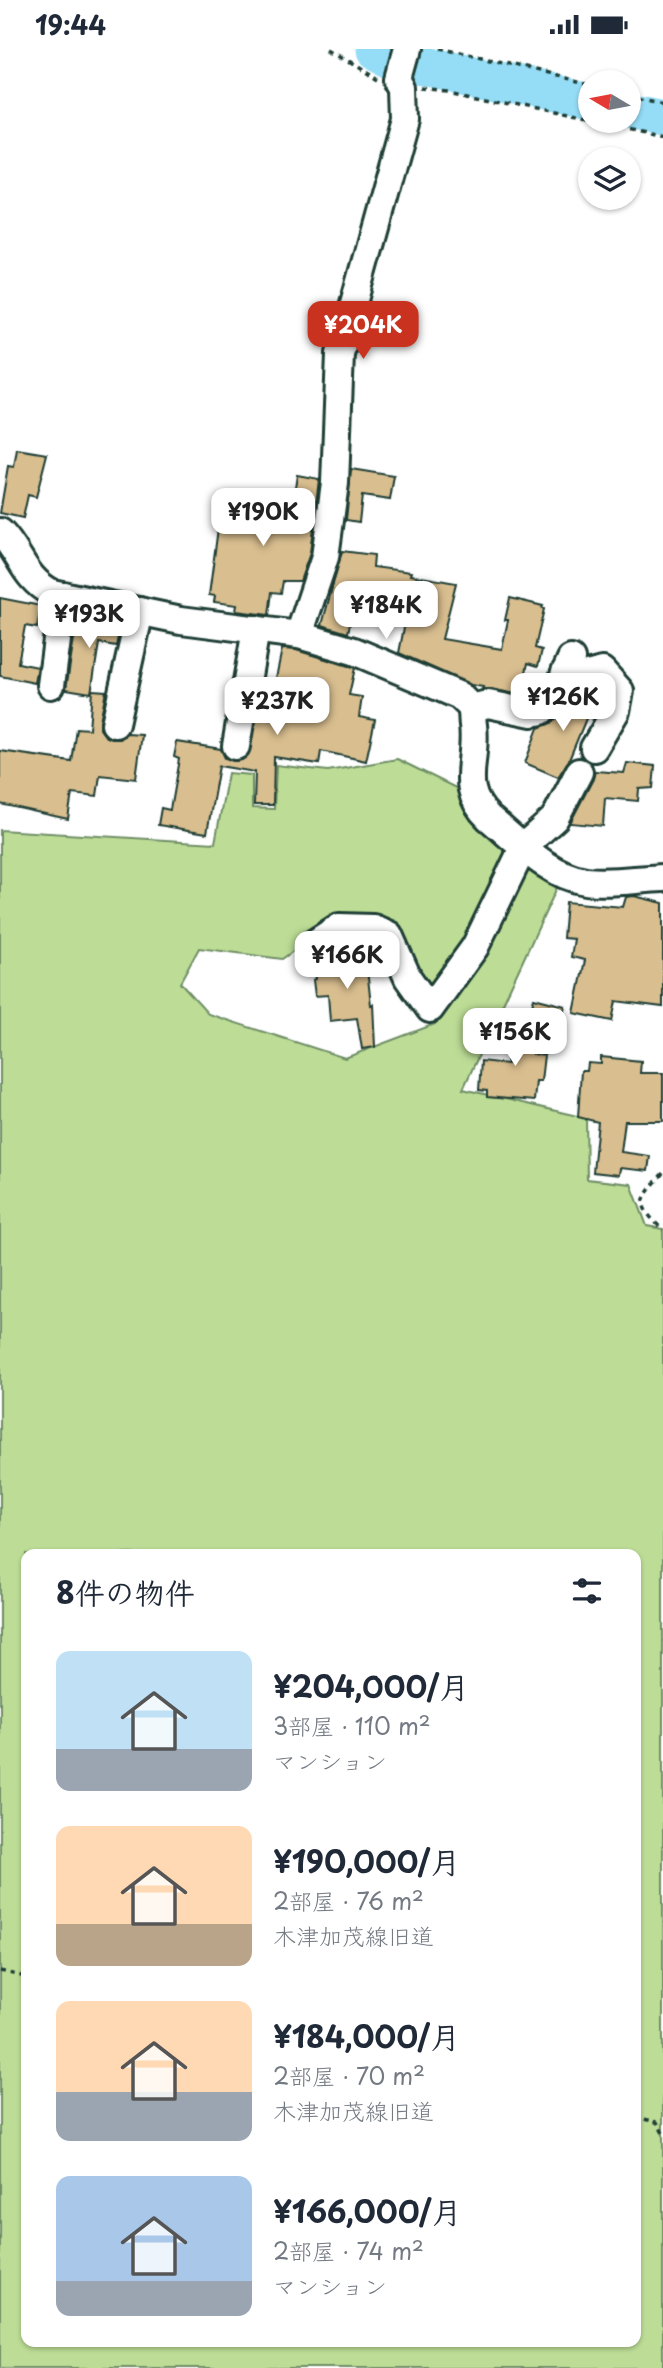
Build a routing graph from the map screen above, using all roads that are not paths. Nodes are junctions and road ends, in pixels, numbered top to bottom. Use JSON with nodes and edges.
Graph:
{"nodes":[{"id":1,"x":407,"y":49,"type":"edge"},
{"id":2,"x":0,"y":532,"type":"edge"},
{"id":3,"x":10,"y":567,"type":"edge"},
{"id":4,"x":63,"y":595,"type":"junction"},
{"id":5,"x":140,"y":611,"type":"junction"},
{"id":6,"x":256,"y":629,"type":"junction"},
{"id":7,"x":299,"y":635,"type":"junction"},
{"id":8,"x":51,"y":685,"type":"dead end"},
{"id":9,"x":471,"y":708,"type":"junction"},
{"id":10,"x":115,"y":724,"type":"dead end"},
{"id":11,"x":236,"y":746,"type":"dead end"},
{"id":12,"x":594,"y":748,"type":"dead end"},
{"id":13,"x":579,"y":772,"type":"dead end"},
{"id":14,"x":524,"y":846,"type":"junction"},
{"id":15,"x":663,"y":878,"type":"edge"},
{"id":16,"x":310,"y":946,"type":"dead end"}],
"edges":[{"from":1,"to":7,"type":"street"},
{"from":2,"to":3,"type":"street"},
{"from":3,"to":4,"type":"street"},
{"from":4,"to":5,"type":"street"},
{"from":4,"to":8,"type":"street"},
{"from":5,"to":6,"type":"street"},
{"from":5,"to":10,"type":"street"},
{"from":6,"to":7,"type":"street"},
{"from":6,"to":11,"type":"street"},
{"from":7,"to":9,"type":"street"},
{"from":9,"to":12,"type":"street"},
{"from":9,"to":14,"type":"street"},
{"from":13,"to":14,"type":"street"},
{"from":14,"to":15,"type":"street"},
{"from":14,"to":16,"type":"street"}]}
